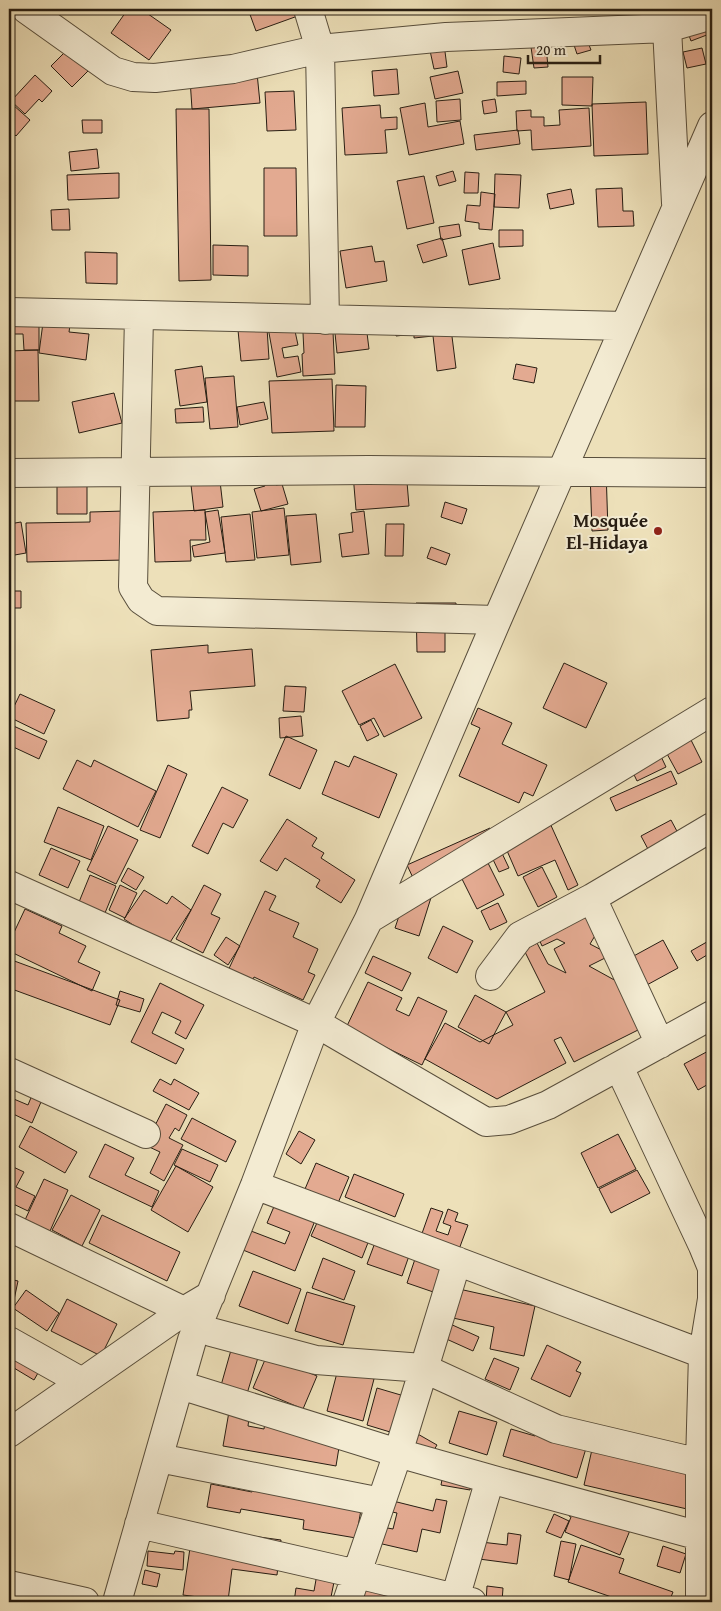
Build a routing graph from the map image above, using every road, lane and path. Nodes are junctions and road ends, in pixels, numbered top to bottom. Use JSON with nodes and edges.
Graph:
{"nodes":[{"id":1,"x":26,"y":9,"type":"edge"},
{"id":2,"x":308,"y":9,"type":"edge"},
{"id":3,"x":712,"y":15,"type":"edge"},
{"id":4,"x":664,"y":18,"type":"edge"},
{"id":5,"x":320,"y":49,"type":"junction"},
{"id":6,"x":712,"y":126,"type":"edge"},
{"id":7,"x":676,"y":209,"type":"junction"},
{"id":8,"x":9,"y":312,"type":"edge"},
{"id":9,"x":139,"y":316,"type":"junction"},
{"id":10,"x":325,"y":320,"type":"junction"},
{"id":11,"x":625,"y":326,"type":"junction"},
{"id":12,"x":136,"y":471,"type":"junction"},
{"id":13,"x":9,"y":473,"type":"edge"},
{"id":14,"x":561,"y":473,"type":"junction"},
{"id":15,"x":712,"y":473,"type":"edge"},
{"id":16,"x":497,"y":620,"type":"junction"},
{"id":17,"x":712,"y":711,"type":"edge"},
{"id":18,"x":712,"y":828,"type":"edge"},
{"id":19,"x":9,"y":885,"type":"edge"},
{"id":20,"x":592,"y":898,"type":"junction"},
{"id":21,"x":368,"y":919,"type":"junction"},
{"id":22,"x":490,"y":976,"type":"dead end"},
{"id":23,"x":712,"y":1015,"type":"edge"},
{"id":24,"x":316,"y":1023,"type":"junction"},
{"id":25,"x":660,"y":1044,"type":"junction"},
{"id":26,"x":619,"y":1067,"type":"junction"},
{"id":27,"x":9,"y":1072,"type":"edge"},
{"id":28,"x":146,"y":1134,"type":"dead end"},
{"id":29,"x":254,"y":1185,"type":"junction"},
{"id":30,"x":9,"y":1227,"type":"edge"},
{"id":31,"x":457,"y":1261,"type":"junction"},
{"id":32,"x":211,"y":1295,"type":"junction"},
{"id":33,"x":712,"y":1299,"type":"edge"},
{"id":34,"x":184,"y":1311,"type":"junction"},
{"id":35,"x":211,"y":1332,"type":"dead end"},
{"id":36,"x":9,"y":1341,"type":"edge"},
{"id":37,"x":703,"y":1354,"type":"junction"},
{"id":38,"x":423,"y":1368,"type":"junction"},
{"id":39,"x":82,"y":1382,"type":"junction"},
{"id":40,"x":180,"y":1385,"type":"junction"},
{"id":41,"x":9,"y":1433,"type":"edge"},
{"id":42,"x":398,"y":1453,"type":"junction"},
{"id":43,"x":159,"y":1458,"type":"junction"},
{"id":44,"x":700,"y":1463,"type":"junction"},
{"id":45,"x":490,"y":1479,"type":"junction"},
{"id":46,"x":381,"y":1502,"type":"junction"},
{"id":47,"x":140,"y":1524,"type":"junction"},
{"id":48,"x":700,"y":1536,"type":"junction"},
{"id":49,"x":357,"y":1574,"type":"junction"},
{"id":50,"x":9,"y":1585,"type":"edge"},
{"id":51,"x":700,"y":1589,"type":"edge"},
{"id":52,"x":460,"y":1601,"type":"edge"},
{"id":53,"x":85,"y":1602,"type":"edge"},
{"id":54,"x":117,"y":1602,"type":"edge"},
{"id":55,"x":347,"y":1602,"type":"edge"},
{"id":56,"x":692,"y":1602,"type":"edge"}],
"edges":[{"from":1,"to":5,"type":"street"},
{"from":2,"to":5,"type":"street"},
{"from":3,"to":4,"type":"street"},
{"from":4,"to":5,"type":"street"},
{"from":4,"to":7,"type":"street"},
{"from":5,"to":10,"type":"street"},
{"from":6,"to":7,"type":"street"},
{"from":7,"to":11,"type":"street"},
{"from":8,"to":9,"type":"street"},
{"from":9,"to":10,"type":"street"},
{"from":9,"to":12,"type":"street"},
{"from":10,"to":11,"type":"street"},
{"from":11,"to":14,"type":"street"},
{"from":12,"to":13,"type":"street"},
{"from":12,"to":14,"type":"street"},
{"from":12,"to":16,"type":"street"},
{"from":14,"to":15,"type":"street"},
{"from":14,"to":16,"type":"street"},
{"from":16,"to":21,"type":"street"},
{"from":17,"to":21,"type":"street"},
{"from":18,"to":20,"type":"street"},
{"from":19,"to":24,"type":"street"},
{"from":20,"to":22,"type":"street"},
{"from":20,"to":25,"type":"street"},
{"from":21,"to":24,"type":"street"},
{"from":23,"to":25,"type":"street"},
{"from":24,"to":26,"type":"street"},
{"from":24,"to":29,"type":"street"},
{"from":25,"to":26,"type":"street"},
{"from":26,"to":33,"type":"street"},
{"from":27,"to":28,"type":"street"},
{"from":29,"to":31,"type":"street"},
{"from":29,"to":32,"type":"street"},
{"from":30,"to":34,"type":"street"},
{"from":31,"to":37,"type":"street"},
{"from":31,"to":38,"type":"street"},
{"from":32,"to":34,"type":"street"},
{"from":32,"to":40,"type":"street"},
{"from":33,"to":37,"type":"street"},
{"from":34,"to":39,"type":"street"},
{"from":35,"to":38,"type":"street"},
{"from":36,"to":39,"type":"street"},
{"from":37,"to":44,"type":"street"},
{"from":38,"to":42,"type":"street"},
{"from":38,"to":44,"type":"street"},
{"from":39,"to":41,"type":"street"},
{"from":40,"to":42,"type":"street"},
{"from":40,"to":43,"type":"street"},
{"from":42,"to":45,"type":"street"},
{"from":42,"to":46,"type":"street"},
{"from":43,"to":46,"type":"street"},
{"from":43,"to":47,"type":"street"},
{"from":44,"to":48,"type":"street"},
{"from":45,"to":48,"type":"street"},
{"from":45,"to":52,"type":"street"},
{"from":46,"to":49,"type":"street"},
{"from":47,"to":49,"type":"street"},
{"from":47,"to":54,"type":"street"},
{"from":48,"to":51,"type":"street"},
{"from":49,"to":52,"type":"street"},
{"from":49,"to":55,"type":"street"},
{"from":50,"to":53,"type":"street"},
{"from":51,"to":56,"type":"street"}]}
